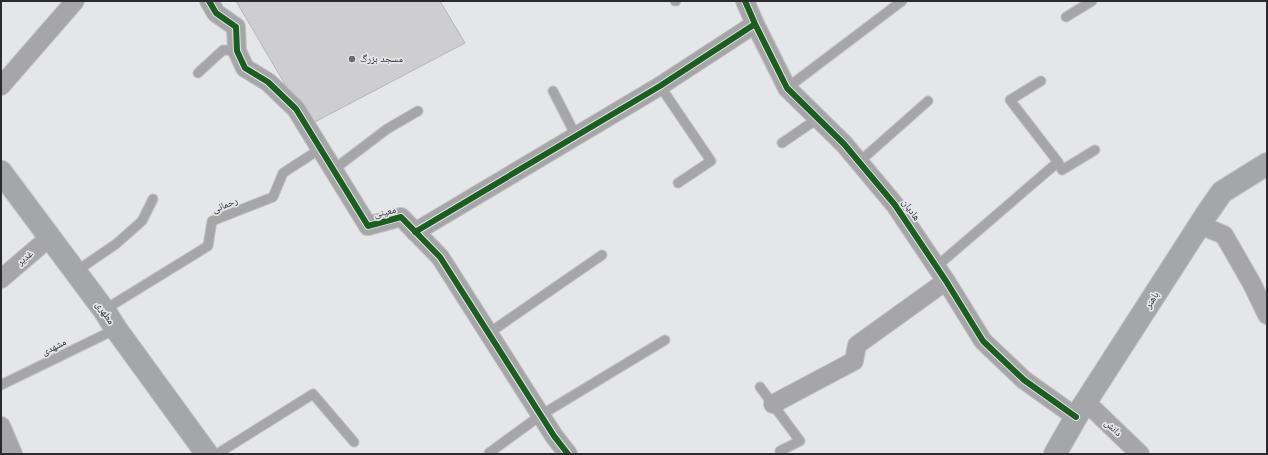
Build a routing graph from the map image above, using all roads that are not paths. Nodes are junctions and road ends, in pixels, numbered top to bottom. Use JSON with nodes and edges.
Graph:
{"nodes":[{"id":1,"x":75,"y":1,"type":"edge"},
{"id":2,"x":209,"y":1,"type":"edge"},
{"id":3,"x":745,"y":1,"type":"edge"},
{"id":4,"x":902,"y":1,"type":"edge"},
{"id":5,"x":1092,"y":1,"type":"edge"},
{"id":6,"x":1066,"y":17,"type":"dead end"},
{"id":7,"x":755,"y":24,"type":"junction"},
{"id":8,"x":237,"y":51,"type":"junction"},
{"id":9,"x":198,"y":73,"type":"dead end"},
{"id":10,"x":1040,"y":81,"type":"dead end"},
{"id":11,"x":1,"y":86,"type":"edge"},
{"id":12,"x":660,"y":86,"type":"junction"},
{"id":13,"x":787,"y":88,"type":"junction"},
{"id":14,"x":553,"y":91,"type":"dead end"},
{"id":15,"x":928,"y":101,"type":"dead end"},
{"id":16,"x":418,"y":110,"type":"dead end"},
{"id":17,"x":817,"y":119,"type":"junction"},
{"id":18,"x":576,"y":136,"type":"junction"},
{"id":19,"x":782,"y":143,"type":"dead end"},
{"id":20,"x":320,"y":149,"type":"junction"},
{"id":21,"x":1095,"y":150,"type":"dead end"},
{"id":22,"x":859,"y":162,"type":"junction"},
{"id":23,"x":1058,"y":162,"type":"junction"},
{"id":24,"x":1267,"y":164,"type":"edge"},
{"id":25,"x":333,"y":170,"type":"junction"},
{"id":26,"x":1,"y":172,"type":"edge"},
{"id":27,"x":678,"y":183,"type":"dead end"},
{"id":28,"x":153,"y":199,"type":"dead end"},
{"id":29,"x":1200,"y":225,"type":"junction"},
{"id":30,"x":415,"y":232,"type":"junction"},
{"id":31,"x":50,"y":238,"type":"junction"},
{"id":32,"x":602,"y":255,"type":"dead end"},
{"id":33,"x":937,"y":266,"type":"junction"},
{"id":34,"x":76,"y":272,"type":"junction"},
{"id":35,"x":1,"y":279,"type":"edge"},
{"id":36,"x":946,"y":281,"type":"junction"},
{"id":37,"x":104,"y":310,"type":"junction"},
{"id":38,"x":1267,"y":315,"type":"edge"},
{"id":39,"x":116,"y":329,"type":"junction"},
{"id":40,"x":489,"y":333,"type":"junction"},
{"id":41,"x":665,"y":340,"type":"dead end"},
{"id":42,"x":1,"y":385,"type":"edge"},
{"id":43,"x":760,"y":387,"type":"dead end"},
{"id":44,"x":773,"y":404,"type":"junction"},
{"id":45,"x":1081,"y":409,"type":"junction"},
{"id":46,"x":541,"y":415,"type":"junction"},
{"id":47,"x":1,"y":426,"type":"edge"},
{"id":48,"x":354,"y":442,"type":"dead end"},
{"id":49,"x":780,"y":451,"type":"dead end"},
{"id":50,"x":489,"y":453,"type":"edge"},
{"id":51,"x":13,"y":454,"type":"edge"},
{"id":52,"x":207,"y":454,"type":"edge"},
{"id":53,"x":217,"y":454,"type":"edge"},
{"id":54,"x":568,"y":454,"type":"edge"},
{"id":55,"x":1055,"y":454,"type":"edge"},
{"id":56,"x":1140,"y":454,"type":"edge"}],
"edges":[{"from":1,"to":11,"type":"street"},
{"from":2,"to":8,"type":"street","name":"معینی"},
{"from":3,"to":7,"type":"street","name":"هادیان"},
{"from":4,"to":13,"type":"lane"},
{"from":5,"to":6,"type":"lane"},
{"from":7,"to":12,"type":"street"},
{"from":7,"to":13,"type":"street","name":"هادیان"},
{"from":8,"to":9,"type":"lane"},
{"from":8,"to":20,"type":"street","name":"معینی"},
{"from":10,"to":23,"type":"lane"},
{"from":12,"to":18,"type":"street"},
{"from":12,"to":27,"type":"lane"},
{"from":13,"to":17,"type":"street","name":"هادیان"},
{"from":14,"to":18,"type":"lane"},
{"from":15,"to":22,"type":"lane"},
{"from":16,"to":25,"type":"lane"},
{"from":17,"to":19,"type":"lane"},
{"from":17,"to":22,"type":"street","name":"هادیان"},
{"from":18,"to":30,"type":"street"},
{"from":20,"to":25,"type":"street","name":"معینی"},
{"from":20,"to":37,"type":"lane","name":"رحمانی"},
{"from":21,"to":23,"type":"lane"},
{"from":22,"to":33,"type":"street","name":"هادیان"},
{"from":23,"to":33,"type":"lane"},
{"from":24,"to":29,"type":"street","name":"باهنر"},
{"from":25,"to":30,"type":"street","name":"معینی"},
{"from":26,"to":31,"type":"street","name":"مطهری"},
{"from":28,"to":34,"type":"lane"},
{"from":29,"to":38,"type":"street"},
{"from":29,"to":45,"type":"street","name":"باهنر"},
{"from":30,"to":40,"type":"street","name":"معینی"},
{"from":31,"to":34,"type":"street","name":"مطهری"},
{"from":31,"to":35,"type":"street","name":"غدیر"},
{"from":32,"to":40,"type":"lane"},
{"from":33,"to":36,"type":"street","name":"هادیان"},
{"from":34,"to":37,"type":"street","name":"مطهری"},
{"from":36,"to":44,"type":"street"},
{"from":36,"to":45,"type":"street","name":"هادیان"},
{"from":37,"to":39,"type":"street","name":"مطهری"},
{"from":39,"to":42,"type":"lane","name":"مشهدی"},
{"from":39,"to":52,"type":"street","name":"مطهری"},
{"from":40,"to":46,"type":"street","name":"معینی"},
{"from":41,"to":46,"type":"lane"},
{"from":43,"to":44,"type":"lane"},
{"from":44,"to":49,"type":"lane"},
{"from":45,"to":55,"type":"street","name":"باهنر"},
{"from":45,"to":56,"type":"street","name":"دانش"},
{"from":46,"to":50,"type":"lane"},
{"from":46,"to":54,"type":"street","name":"معینی"},
{"from":47,"to":51,"type":"street"},
{"from":48,"to":53,"type":"lane"}]}
